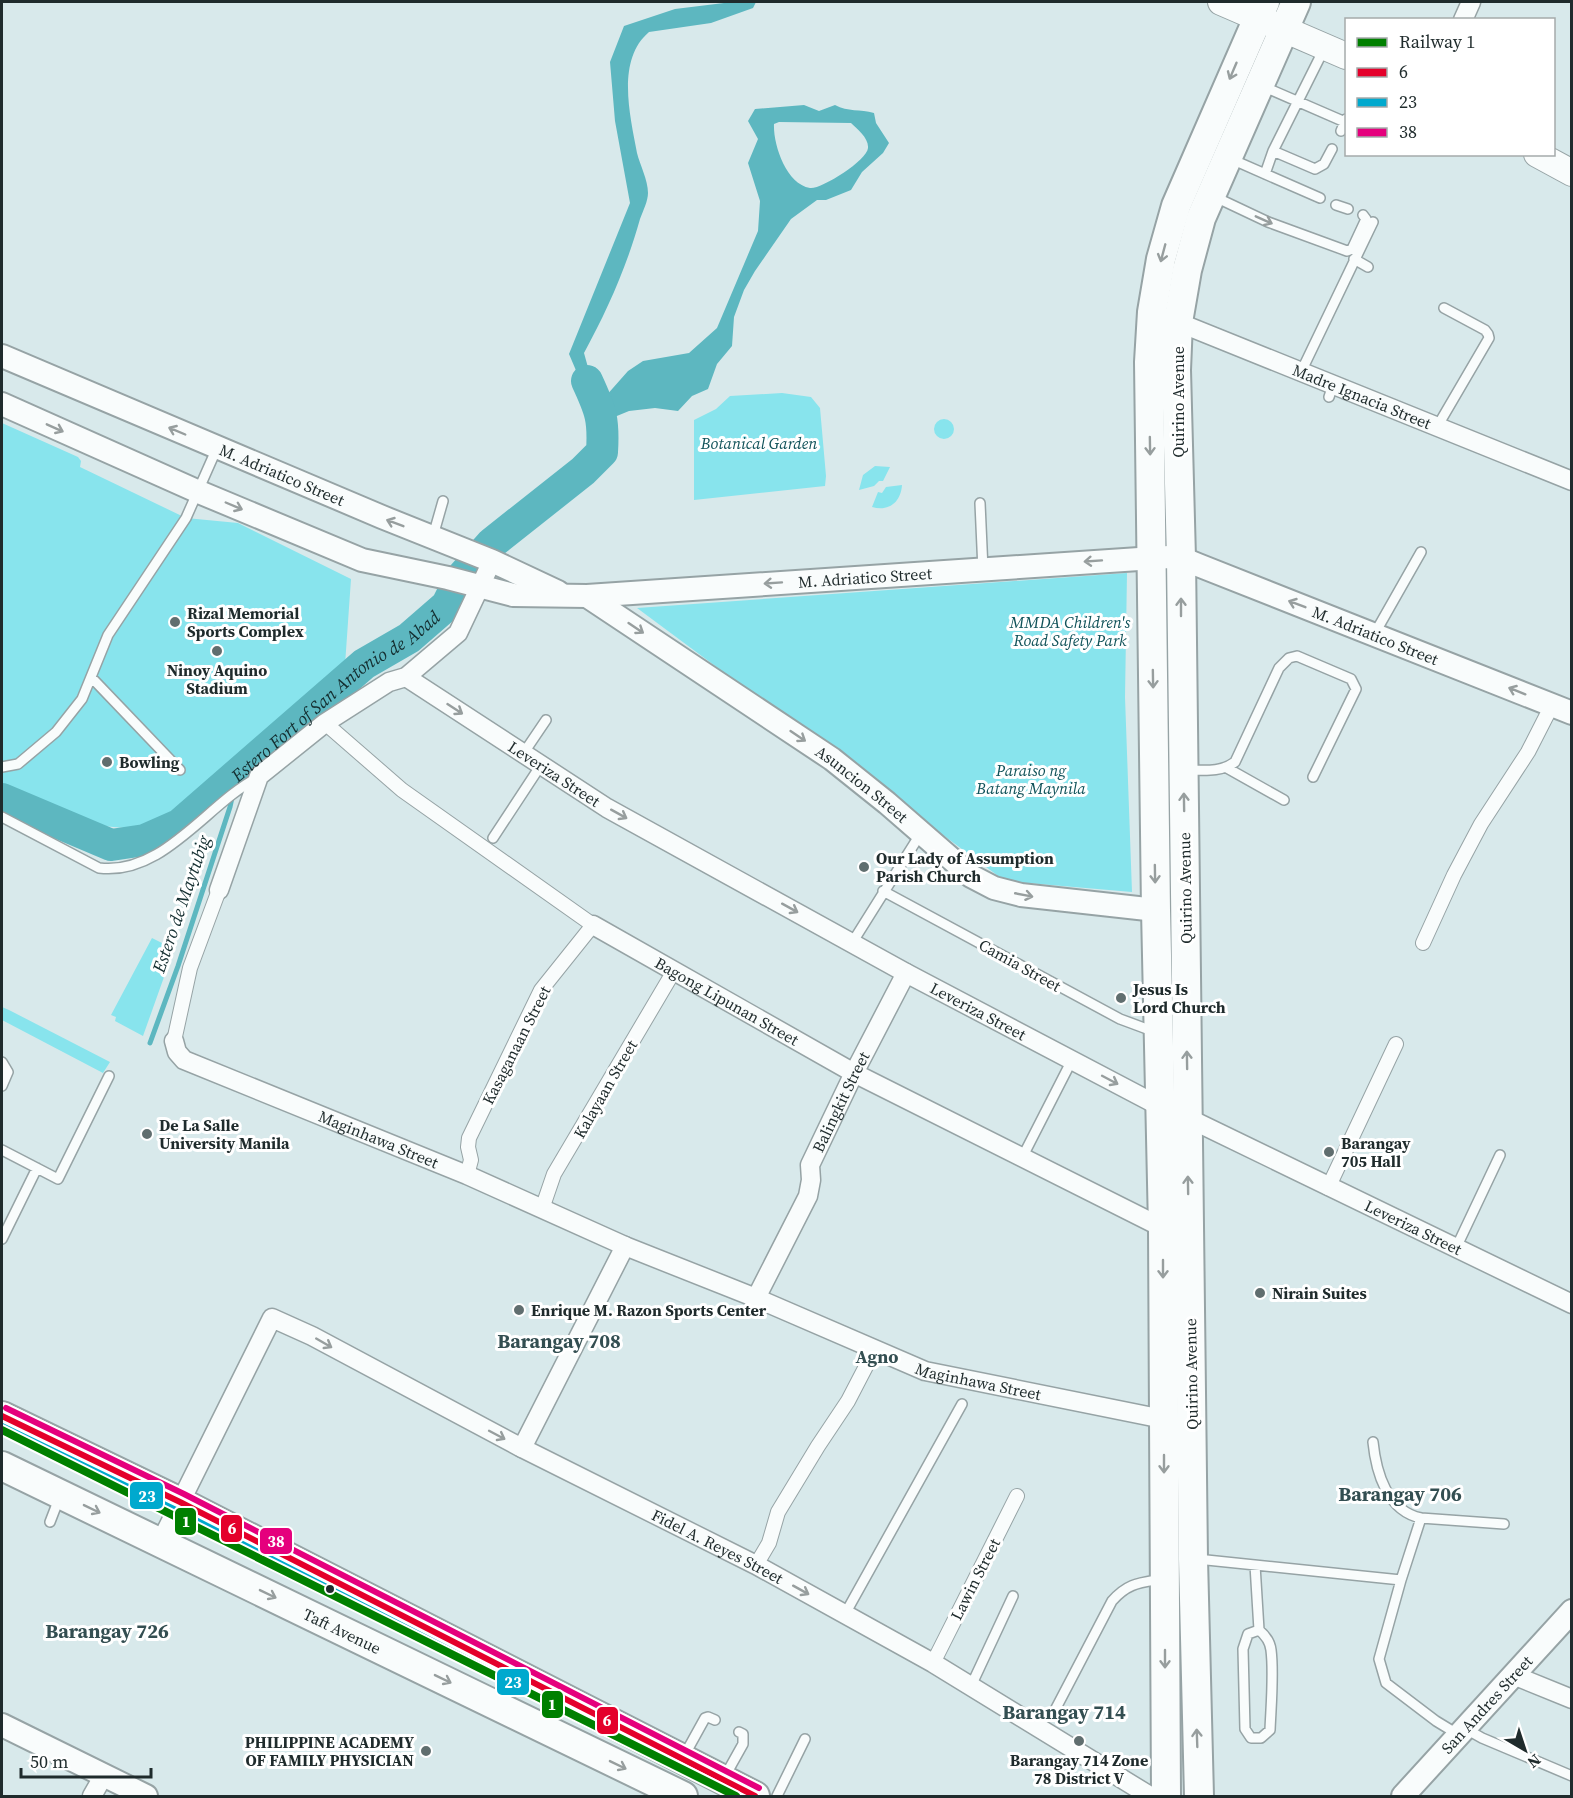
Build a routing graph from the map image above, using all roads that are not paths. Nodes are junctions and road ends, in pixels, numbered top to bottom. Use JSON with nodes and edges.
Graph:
{"nodes":[{"id":1,"x":1221,"y":2,"type":"edge"},
{"id":2,"x":1296,"y":2,"type":"edge"},
{"id":3,"x":1471,"y":2,"type":"edge"},
{"id":4,"x":1261,"y":10,"type":"edge"},
{"id":5,"x":1464,"y":18,"type":"edge"},
{"id":6,"x":1284,"y":28,"type":"junction"},
{"id":7,"x":1336,"y":51,"type":"edge"},
{"id":8,"x":1259,"y":85,"type":"junction"},
{"id":9,"x":1296,"y":102,"type":"junction"},
{"id":10,"x":1344,"y":124,"type":"edge"},
{"id":11,"x":1332,"y":149,"type":"dead end"},
{"id":12,"x":1273,"y":151,"type":"junction"},
{"id":13,"x":1542,"y":156,"type":"edge"},
{"id":14,"x":1228,"y":157,"type":"junction"},
{"id":15,"x":1572,"y":173,"type":"edge"},
{"id":16,"x":1265,"y":174,"type":"junction"},
{"id":17,"x":1211,"y":195,"type":"junction"},
{"id":18,"x":1320,"y":198,"type":"dead end"},
{"id":19,"x":1336,"y":205,"type":"dead end"},
{"id":20,"x":1348,"y":209,"type":"dead end"},
{"id":21,"x":1363,"y":215,"type":"dead end"},
{"id":22,"x":1373,"y":222,"type":"dead end"},
{"id":23,"x":1354,"y":259,"type":"junction"},
{"id":24,"x":1368,"y":267,"type":"dead end"},
{"id":25,"x":1444,"y":308,"type":"dead end"},
{"id":26,"x":1152,"y":312,"type":"junction"},
{"id":27,"x":1178,"y":322,"type":"junction"},
{"id":28,"x":2,"y":356,"type":"edge"},
{"id":29,"x":1301,"y":372,"type":"junction"},
{"id":30,"x":2,"y":404,"type":"edge"},
{"id":31,"x":1437,"y":427,"type":"junction"},
{"id":32,"x":218,"y":448,"type":"junction"},
{"id":33,"x":1572,"y":481,"type":"edge"},
{"id":34,"x":199,"y":492,"type":"junction"},
{"id":35,"x":443,"y":501,"type":"dead end"},
{"id":36,"x":980,"y":503,"type":"dead end"},
{"id":37,"x":433,"y":537,"type":"junction"},
{"id":38,"x":1421,"y":552,"type":"dead end"},
{"id":39,"x":483,"y":557,"type":"junction"},
{"id":40,"x":1167,"y":557,"type":"junction"},
{"id":41,"x":983,"y":570,"type":"junction"},
{"id":42,"x":476,"y":585,"type":"junction"},
{"id":43,"x":562,"y":594,"type":"junction"},
{"id":44,"x":587,"y":596,"type":"junction"},
{"id":45,"x":1374,"y":634,"type":"junction"},
{"id":46,"x":91,"y":677,"type":"junction"},
{"id":47,"x":405,"y":677,"type":"junction"},
{"id":48,"x":1562,"y":709,"type":"edge"},
{"id":49,"x":546,"y":720,"type":"dead end"},
{"id":50,"x":325,"y":723,"type":"junction"},
{"id":51,"x":524,"y":754,"type":"junction"},
{"id":52,"x":541,"y":765,"type":"junction"},
{"id":53,"x":2,"y":767,"type":"edge"},
{"id":54,"x":1227,"y":768,"type":"junction"},
{"id":55,"x":1183,"y":770,"type":"junction"},
{"id":56,"x":180,"y":771,"type":"dead end"},
{"id":57,"x":259,"y":776,"type":"junction"},
{"id":58,"x":1313,"y":777,"type":"dead end"},
{"id":59,"x":1284,"y":800,"type":"dead end"},
{"id":60,"x":2,"y":816,"type":"edge"},
{"id":61,"x":921,"y":832,"type":"junction"},
{"id":62,"x":493,"y":838,"type":"dead end"},
{"id":63,"x":219,"y":890,"type":"joint"},
{"id":64,"x":884,"y":891,"type":"junction"},
{"id":65,"x":1156,"y":910,"type":"junction"},
{"id":66,"x":593,"y":925,"type":"junction"},
{"id":67,"x":852,"y":943,"type":"junction"},
{"id":68,"x":1424,"y":943,"type":"dead end"},
{"id":69,"x":674,"y":971,"type":"junction"},
{"id":70,"x":906,"y":973,"type":"junction"},
{"id":71,"x":1158,"y":1033,"type":"junction"},
{"id":72,"x":174,"y":1041,"type":"joint"},
{"id":73,"x":1396,"y":1044,"type":"dead end"},
{"id":74,"x":1072,"y":1060,"type":"junction"},
{"id":75,"x":2,"y":1062,"type":"edge"},
{"id":76,"x":854,"y":1073,"type":"junction"},
{"id":77,"x":109,"y":1076,"type":"dead end"},
{"id":78,"x":2,"y":1086,"type":"edge"},
{"id":79,"x":1159,"y":1106,"type":"junction"},
{"id":80,"x":1188,"y":1118,"type":"junction"},
{"id":81,"x":2,"y":1150,"type":"edge"},
{"id":82,"x":1025,"y":1152,"type":"dead end"},
{"id":83,"x":1500,"y":1155,"type":"dead end"},
{"id":84,"x":36,"y":1168,"type":"junction"},
{"id":85,"x":467,"y":1175,"type":"junction"},
{"id":86,"x":1328,"y":1188,"type":"junction"},
{"id":87,"x":542,"y":1209,"type":"junction"},
{"id":88,"x":1163,"y":1228,"type":"junction"},
{"id":89,"x":2,"y":1239,"type":"edge"},
{"id":90,"x":625,"y":1246,"type":"junction"},
{"id":91,"x":1456,"y":1248,"type":"junction"},
{"id":92,"x":756,"y":1298,"type":"junction"},
{"id":93,"x":1572,"y":1304,"type":"edge"},
{"id":94,"x":875,"y":1349,"type":"junction"},
{"id":95,"x":962,"y":1404,"type":"dead end"},
{"id":96,"x":2,"y":1416,"type":"edge"},
{"id":97,"x":1163,"y":1419,"type":"junction"},
{"id":98,"x":1373,"y":1442,"type":"dead end"},
{"id":99,"x":522,"y":1448,"type":"junction"},
{"id":100,"x":2,"y":1466,"type":"edge"},
{"id":101,"x":61,"y":1494,"type":"junction"},
{"id":102,"x":1017,"y":1496,"type":"dead end"},
{"id":103,"x":180,"y":1502,"type":"junction"},
{"id":104,"x":1421,"y":1518,"type":"junction"},
{"id":105,"x":50,"y":1522,"type":"dead end"},
{"id":106,"x":1504,"y":1524,"type":"dead end"},
{"id":107,"x":160,"y":1543,"type":"junction"},
{"id":108,"x":1183,"y":1562,"type":"junction"},
{"id":109,"x":756,"y":1565,"type":"junction"},
{"id":110,"x":1255,"y":1565,"type":"junction"},
{"id":111,"x":1401,"y":1580,"type":"junction"},
{"id":112,"x":1013,"y":1596,"type":"dead end"},
{"id":113,"x":1571,"y":1612,"type":"edge"},
{"id":114,"x":845,"y":1614,"type":"junction"},
{"id":115,"x":1259,"y":1630,"type":"junction"},
{"id":116,"x":933,"y":1663,"type":"junction"},
{"id":117,"x":1513,"y":1675,"type":"junction"},
{"id":118,"x":971,"y":1686,"type":"junction"},
{"id":119,"x":1572,"y":1698,"type":"edge"},
{"id":120,"x":1054,"y":1712,"type":"dead end"},
{"id":121,"x":715,"y":1720,"type":"dead end"},
{"id":122,"x":2,"y":1725,"type":"edge"},
{"id":123,"x":739,"y":1732,"type":"dead end"},
{"id":124,"x":1463,"y":1732,"type":"junction"},
{"id":125,"x":805,"y":1739,"type":"dead end"},
{"id":126,"x":682,"y":1760,"type":"junction"},
{"id":127,"x":104,"y":1775,"type":"junction"},
{"id":128,"x":1572,"y":1776,"type":"edge"},
{"id":129,"x":723,"y":1780,"type":"junction"},
{"id":130,"x":92,"y":1797,"type":"edge"},
{"id":131,"x":146,"y":1797,"type":"edge"},
{"id":132,"x":683,"y":1797,"type":"edge"},
{"id":133,"x":755,"y":1797,"type":"edge"},
{"id":134,"x":777,"y":1797,"type":"edge"},
{"id":135,"x":1150,"y":1797,"type":"edge"},
{"id":136,"x":1166,"y":1797,"type":"edge"},
{"id":137,"x":1199,"y":1797,"type":"edge"},
{"id":138,"x":1402,"y":1797,"type":"edge"}],
"edges":[{"from":1,"to":4,"type":"main road"},
{"from":2,"to":6,"type":"main road","name":"Quirino Avenue"},
{"from":3,"to":5,"type":"street"},
{"from":4,"to":6,"type":"main road"},
{"from":4,"to":26,"type":"main road","name":"Quirino Avenue","one_way":true},
{"from":6,"to":7,"type":"main road"},
{"from":6,"to":8,"type":"main road","name":"Quirino Avenue"},
{"from":7,"to":9,"type":"lane"},
{"from":8,"to":9,"type":"lane"},
{"from":8,"to":14,"type":"main road","name":"Quirino Avenue"},
{"from":9,"to":10,"type":"lane"},
{"from":9,"to":12,"type":"lane"},
{"from":11,"to":12,"type":"lane"},
{"from":12,"to":16,"type":"lane"},
{"from":13,"to":15,"type":"main road"},
{"from":14,"to":16,"type":"lane"},
{"from":14,"to":17,"type":"main road","name":"Quirino Avenue"},
{"from":16,"to":18,"type":"lane"},
{"from":17,"to":21,"type":"lane","one_way":true},
{"from":17,"to":27,"type":"main road","name":"Quirino Avenue"},
{"from":19,"to":20,"type":"lane"},
{"from":22,"to":23,"type":"lane"},
{"from":23,"to":24,"type":"lane"},
{"from":23,"to":29,"type":"lane"},
{"from":25,"to":31,"type":"lane"},
{"from":26,"to":27,"type":"street","name":"Madre Ignacia Street"},
{"from":26,"to":40,"type":"main road","name":"Quirino Avenue","one_way":true},
{"from":27,"to":29,"type":"street","name":"Madre Ignacia Street"},
{"from":27,"to":40,"type":"main road","name":"Quirino Avenue"},
{"from":32,"to":28,"type":"street","name":"M. Adriatico Street","one_way":true},
{"from":29,"to":31,"type":"street","name":"Madre Ignacia Street"},
{"from":30,"to":34,"type":"street","name":"M. Adriatico Street","one_way":true},
{"from":31,"to":33,"type":"street","name":"Madre Ignacia Street"},
{"from":32,"to":34,"type":"lane"},
{"from":37,"to":32,"type":"street","name":"M. Adriatico Street","one_way":true},
{"from":34,"to":42,"type":"street","name":"M. Adriatico Street","one_way":true},
{"from":34,"to":46,"type":"lane"},
{"from":35,"to":37,"type":"lane"},
{"from":36,"to":41,"type":"lane"},
{"from":37,"to":39,"type":"street","name":"M. Adriatico Street"},
{"from":38,"to":45,"type":"lane"},
{"from":39,"to":42,"type":"street"},
{"from":39,"to":43,"type":"street","name":"M. Adriatico Street"},
{"from":40,"to":41,"type":"street","name":"M. Adriatico Street","one_way":true},
{"from":45,"to":40,"type":"street","name":"M. Adriatico Street","one_way":true},
{"from":55,"to":40,"type":"main road","name":"Quirino Avenue","one_way":true},
{"from":40,"to":65,"type":"main road","name":"Quirino Avenue","one_way":true},
{"from":41,"to":44,"type":"street","name":"M. Adriatico Street","one_way":true},
{"from":42,"to":43,"type":"street","name":"M. Adriatico Street"},
{"from":42,"to":47,"type":"street"},
{"from":43,"to":44,"type":"street","name":"M. Adriatico Street"},
{"from":44,"to":61,"type":"street","name":"Asuncion Street","one_way":true},
{"from":48,"to":45,"type":"street","name":"M. Adriatico Street","one_way":true},
{"from":46,"to":53,"type":"lane"},
{"from":46,"to":56,"type":"lane"},
{"from":47,"to":50,"type":"street"},
{"from":47,"to":51,"type":"street","name":"Leveriza Street","one_way":true},
{"from":48,"to":68,"type":"street"},
{"from":49,"to":51,"type":"lane"},
{"from":50,"to":57,"type":"street"},
{"from":50,"to":66,"type":"street","name":"Bagong Lipunan Street"},
{"from":51,"to":52,"type":"street","name":"Leveriza Street"},
{"from":52,"to":62,"type":"lane"},
{"from":52,"to":67,"type":"street","name":"Leveriza Street","one_way":true},
{"from":54,"to":55,"type":"lane"},
{"from":54,"to":58,"type":"lane"},
{"from":54,"to":59,"type":"lane"},
{"from":80,"to":55,"type":"main road","name":"Quirino Avenue","one_way":true},
{"from":57,"to":60,"type":"lane"},
{"from":57,"to":63,"type":"street","name":"Maginhawa Street"},
{"from":61,"to":64,"type":"lane"},
{"from":61,"to":65,"type":"street","name":"Asuncion Street","one_way":true},
{"from":63,"to":72,"type":"street","name":"Maginhawa Street"},
{"from":64,"to":67,"type":"lane"},
{"from":64,"to":71,"type":"lane","name":"Camia Street"},
{"from":65,"to":71,"type":"main road","name":"Quirino Avenue"},
{"from":66,"to":69,"type":"street","name":"Bagong Lipunan Street"},
{"from":66,"to":85,"type":"street","name":"Kasaganaan Street"},
{"from":67,"to":70,"type":"street","name":"Leveriza Street"},
{"from":69,"to":76,"type":"street","name":"Bagong Lipunan Street"},
{"from":69,"to":87,"type":"street","name":"Kalayaan Street"},
{"from":70,"to":74,"type":"street","name":"Leveriza Street"},
{"from":70,"to":76,"type":"street","name":"Balingkit Street"},
{"from":71,"to":79,"type":"main road","name":"Quirino Avenue"},
{"from":72,"to":85,"type":"street","name":"Maginhawa Street"},
{"from":73,"to":86,"type":"street"},
{"from":74,"to":79,"type":"street","name":"Leveriza Street","one_way":true},
{"from":74,"to":82,"type":"lane"},
{"from":75,"to":78,"type":"lane"},
{"from":76,"to":88,"type":"street","name":"Bagong Lipunan Street"},
{"from":76,"to":92,"type":"street","name":"Balingkit Street"},
{"from":77,"to":84,"type":"lane"},
{"from":79,"to":80,"type":"street","name":"Leveriza Street"},
{"from":79,"to":88,"type":"main road","name":"Quirino Avenue"},
{"from":80,"to":86,"type":"street","name":"Leveriza Street"},
{"from":108,"to":80,"type":"main road","name":"Quirino Avenue","one_way":true},
{"from":81,"to":84,"type":"lane"},
{"from":83,"to":91,"type":"lane"},
{"from":84,"to":89,"type":"lane"},
{"from":85,"to":87,"type":"street","name":"Maginhawa Street"},
{"from":86,"to":91,"type":"street","name":"Leveriza Street"},
{"from":87,"to":90,"type":"street","name":"Maginhawa Street"},
{"from":88,"to":97,"type":"main road","name":"Quirino Avenue","one_way":true},
{"from":90,"to":92,"type":"street","name":"Maginhawa Street"},
{"from":90,"to":99,"type":"street"},
{"from":91,"to":93,"type":"street","name":"Leveriza Street"},
{"from":92,"to":94,"type":"street","name":"Maginhawa Street"},
{"from":94,"to":97,"type":"street","name":"Maginhawa Street"},
{"from":94,"to":109,"type":"street"},
{"from":95,"to":114,"type":"lane"},
{"from":96,"to":103,"type":"main road"},
{"from":97,"to":108,"type":"main road","name":"Quirino Avenue","one_way":true},
{"from":98,"to":104,"type":"lane"},
{"from":103,"to":99,"type":"street","name":"Fidel A. Reyes Street","one_way":true},
{"from":99,"to":109,"type":"street","name":"Fidel A. Reyes Street"},
{"from":100,"to":101,"type":"main road","name":"Taft Avenue"},
{"from":101,"to":105,"type":"lane"},
{"from":101,"to":107,"type":"main road","name":"Taft Avenue","one_way":true},
{"from":102,"to":116,"type":"street","name":"Lawin Street"},
{"from":103,"to":107,"type":"street"},
{"from":103,"to":126,"type":"main road"},
{"from":104,"to":106,"type":"lane"},
{"from":104,"to":111,"type":"lane"},
{"from":107,"to":132,"type":"main road","name":"Taft Avenue","one_way":true},
{"from":108,"to":110,"type":"lane"},
{"from":108,"to":120,"type":"lane"},
{"from":108,"to":136,"type":"main road","name":"Quirino Avenue","one_way":true},
{"from":137,"to":108,"type":"main road","name":"Quirino Avenue","one_way":true},
{"from":109,"to":114,"type":"street","name":"Fidel A. Reyes Street","one_way":true},
{"from":110,"to":111,"type":"lane"},
{"from":110,"to":115,"type":"lane"},
{"from":111,"to":124,"type":"lane"},
{"from":112,"to":118,"type":"lane"},
{"from":113,"to":117,"type":"street","name":"San Andres Street"},
{"from":114,"to":116,"type":"street","name":"Fidel A. Reyes Street"},
{"from":115,"to":115,"type":"lane"},
{"from":116,"to":118,"type":"street","name":"Fidel A. Reyes Street"},
{"from":117,"to":119,"type":"street"},
{"from":117,"to":124,"type":"street","name":"San Andres Street"},
{"from":118,"to":135,"type":"street","name":"Fidel A. Reyes Street"},
{"from":121,"to":126,"type":"lane"},
{"from":122,"to":127,"type":"street"},
{"from":123,"to":129,"type":"lane"},
{"from":124,"to":128,"type":"lane"},
{"from":124,"to":138,"type":"street","name":"San Andres Street"},
{"from":125,"to":134,"type":"lane"},
{"from":126,"to":129,"type":"main road"},
{"from":127,"to":130,"type":"street"},
{"from":127,"to":131,"type":"street"},
{"from":129,"to":133,"type":"main road"}]}
